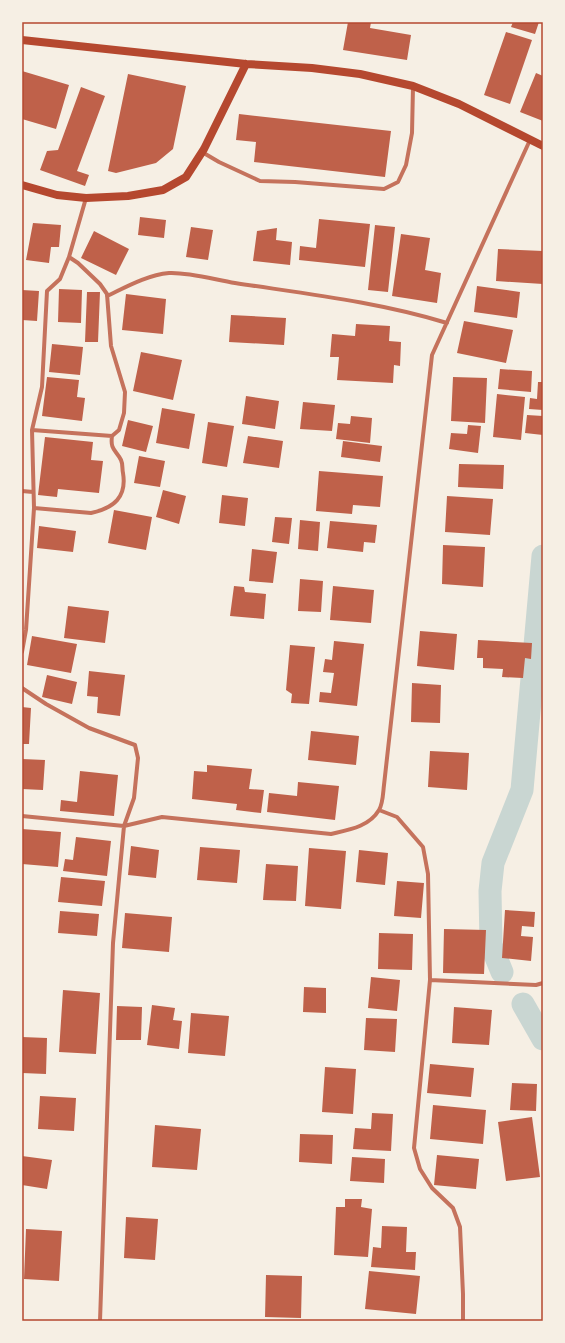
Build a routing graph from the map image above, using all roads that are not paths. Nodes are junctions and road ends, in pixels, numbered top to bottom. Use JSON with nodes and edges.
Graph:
{"nodes":[{"id":1,"x":22,"y":40,"type":"edge"},
{"id":2,"x":246,"y":64,"type":"junction"},
{"id":3,"x":413,"y":86,"type":"junction"},
{"id":4,"x":530,"y":139,"type":"junction"},
{"id":5,"x":543,"y":146,"type":"edge"},
{"id":6,"x":202,"y":152,"type":"junction"},
{"id":7,"x":22,"y":185,"type":"edge"},
{"id":8,"x":86,"y":198,"type":"junction"},
{"id":9,"x":69,"y":257,"type":"junction"},
{"id":10,"x":107,"y":296,"type":"junction"},
{"id":11,"x":447,"y":323,"type":"junction"},
{"id":12,"x":32,"y":430,"type":"junction"},
{"id":13,"x":112,"y":436,"type":"junction"},
{"id":14,"x":22,"y":491,"type":"edge"},
{"id":15,"x":33,"y":492,"type":"junction"},
{"id":16,"x":34,"y":508,"type":"junction"},
{"id":17,"x":22,"y":652,"type":"edge"},
{"id":18,"x":22,"y":688,"type":"edge"},
{"id":19,"x":379,"y":810,"type":"junction"},
{"id":20,"x":22,"y":816,"type":"edge"},
{"id":21,"x":124,"y":826,"type":"junction"},
{"id":22,"x":430,"y":980,"type":"junction"},
{"id":23,"x":543,"y":983,"type":"edge"},
{"id":24,"x":100,"y":1321,"type":"edge"},
{"id":25,"x":463,"y":1321,"type":"edge"}],
"edges":[{"from":1,"to":2,"type":"main road"},
{"from":2,"to":3,"type":"main road"},
{"from":2,"to":6,"type":"main road"},
{"from":3,"to":4,"type":"main road"},
{"from":3,"to":6,"type":"street"},
{"from":4,"to":5,"type":"main road"},
{"from":4,"to":11,"type":"street"},
{"from":6,"to":8,"type":"main road"},
{"from":7,"to":8,"type":"main road"},
{"from":8,"to":9,"type":"street"},
{"from":9,"to":10,"type":"street"},
{"from":9,"to":12,"type":"street"},
{"from":10,"to":11,"type":"street"},
{"from":10,"to":13,"type":"street"},
{"from":11,"to":19,"type":"street"},
{"from":12,"to":13,"type":"street"},
{"from":12,"to":15,"type":"street"},
{"from":13,"to":16,"type":"street"},
{"from":14,"to":15,"type":"street"},
{"from":15,"to":16,"type":"street"},
{"from":16,"to":17,"type":"street"},
{"from":18,"to":21,"type":"street"},
{"from":19,"to":21,"type":"street"},
{"from":19,"to":22,"type":"street"},
{"from":20,"to":21,"type":"street"},
{"from":21,"to":24,"type":"street"},
{"from":22,"to":23,"type":"street"},
{"from":22,"to":25,"type":"street"}]}
